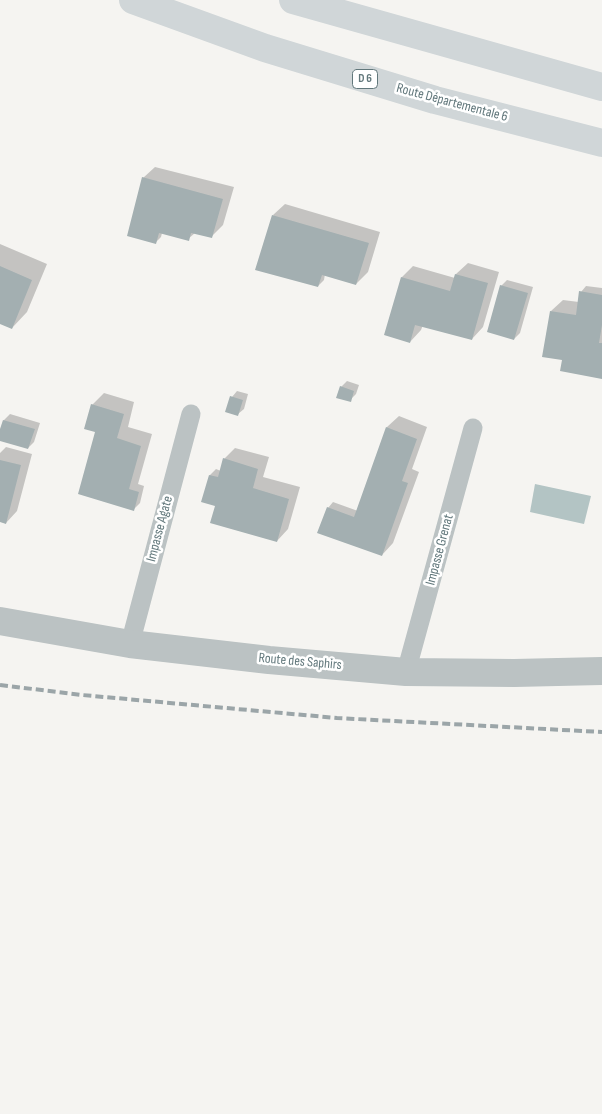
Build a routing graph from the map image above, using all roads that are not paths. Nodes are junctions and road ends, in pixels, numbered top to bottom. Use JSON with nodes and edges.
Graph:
{"nodes":[{"id":1,"x":133,"y":0,"type":"edge"},
{"id":2,"x":293,"y":0,"type":"edge"},
{"id":3,"x":602,"y":87,"type":"edge"},
{"id":4,"x":602,"y":142,"type":"edge"},
{"id":5,"x":191,"y":414,"type":"dead end"},
{"id":6,"x":474,"y":428,"type":"dead end"},
{"id":7,"x":0,"y":621,"type":"edge"},
{"id":8,"x":130,"y":644,"type":"junction"},
{"id":9,"x":602,"y":671,"type":"edge"},
{"id":10,"x":406,"y":672,"type":"junction"}],
"edges":[{"from":1,"to":4,"type":"highway","name":"Route Départementale 6","number":"D 6"},
{"from":2,"to":3,"type":"highway"},
{"from":5,"to":8,"type":"lane","name":"Impasse Agate"},
{"from":6,"to":10,"type":"lane","name":"Impasse Grenat"},
{"from":7,"to":8,"type":"street","name":"Route des Saphirs"},
{"from":8,"to":10,"type":"street","name":"Route des Saphirs"},
{"from":9,"to":10,"type":"street","name":"Route des Saphirs"}]}
